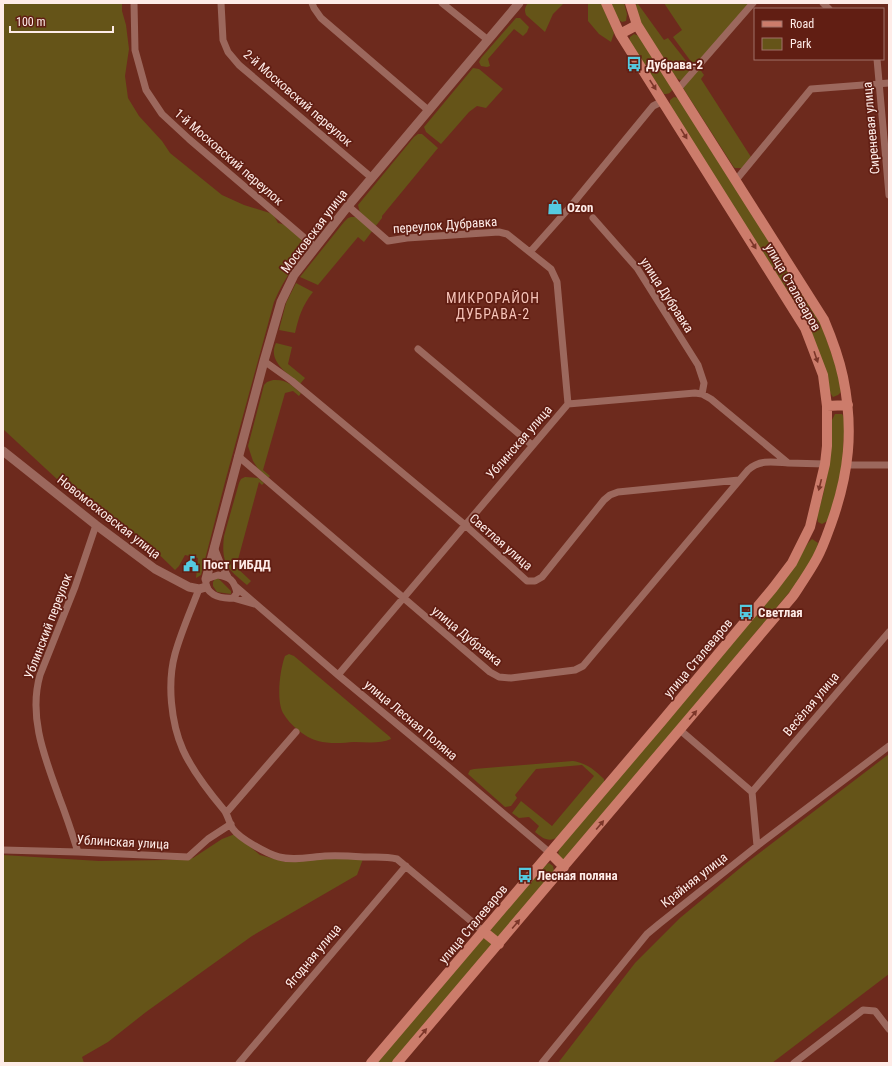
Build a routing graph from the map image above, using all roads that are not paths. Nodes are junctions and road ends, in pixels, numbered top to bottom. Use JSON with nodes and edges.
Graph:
{"nodes":[{"id":1,"x":134,"y":3,"type":"edge"},
{"id":2,"x":221,"y":3,"type":"edge"},
{"id":3,"x":312,"y":3,"type":"edge"},
{"id":4,"x":442,"y":3,"type":"edge"},
{"id":5,"x":519,"y":3,"type":"edge"},
{"id":6,"x":606,"y":3,"type":"edge"},
{"id":7,"x":630,"y":3,"type":"edge"},
{"id":8,"x":753,"y":3,"type":"edge"},
{"id":9,"x":637,"y":25,"type":"junction"},
{"id":10,"x":620,"y":34,"type":"junction"},
{"id":11,"x":488,"y":40,"type":"junction"},
{"id":12,"x":877,"y":60,"type":"edge"},
{"id":13,"x":889,"y":83,"type":"edge"},
{"id":14,"x":879,"y":84,"type":"junction"},
{"id":15,"x":678,"y":89,"type":"junction"},
{"id":16,"x":663,"y":101,"type":"junction"},
{"id":17,"x":428,"y":110,"type":"junction"},
{"id":18,"x":372,"y":178,"type":"junction"},
{"id":19,"x":736,"y":180,"type":"junction"},
{"id":20,"x":889,"y":195,"type":"edge"},
{"id":21,"x":348,"y":206,"type":"junction"},
{"id":22,"x":593,"y":218,"type":"dead end"},
{"id":23,"x":315,"y":247,"type":"junction"},
{"id":24,"x":530,"y":252,"type":"junction"},
{"id":25,"x":418,"y":349,"type":"dead end"},
{"id":26,"x":264,"y":361,"type":"junction"},
{"id":27,"x":702,"y":394,"type":"junction"},
{"id":28,"x":568,"y":404,"type":"junction"},
{"id":29,"x":848,"y":405,"type":"junction"},
{"id":30,"x":827,"y":406,"type":"junction"},
{"id":31,"x":532,"y":445,"type":"junction"},
{"id":32,"x":3,"y":451,"type":"edge"},
{"id":33,"x":238,"y":456,"type":"junction"},
{"id":34,"x":788,"y":463,"type":"junction"},
{"id":35,"x":825,"y":464,"type":"junction"},
{"id":36,"x":847,"y":465,"type":"junction"},
{"id":37,"x":889,"y":465,"type":"edge"},
{"id":38,"x":739,"y":480,"type":"junction"},
{"id":39,"x":96,"y":525,"type":"junction"},
{"id":40,"x":465,"y":525,"type":"junction"},
{"id":41,"x":810,"y":527,"type":"junction"},
{"id":42,"x":827,"y":535,"type":"junction"},
{"id":43,"x":214,"y":546,"type":"junction"},
{"id":44,"x":228,"y":577,"type":"junction"},
{"id":45,"x":204,"y":585,"type":"junction"},
{"id":46,"x":235,"y":586,"type":"junction"},
{"id":47,"x":233,"y":598,"type":"junction"},
{"id":48,"x":403,"y":598,"type":"junction"},
{"id":49,"x":256,"y":605,"type":"junction"},
{"id":50,"x":889,"y":632,"type":"edge"},
{"id":51,"x":338,"y":675,"type":"junction"},
{"id":52,"x":680,"y":730,"type":"junction"},
{"id":53,"x":296,"y":732,"type":"dead end"},
{"id":54,"x":889,"y":746,"type":"edge"},
{"id":55,"x":752,"y":792,"type":"junction"},
{"id":56,"x":226,"y":813,"type":"junction"},
{"id":57,"x":231,"y":824,"type":"junction"},
{"id":58,"x":757,"y":846,"type":"junction"},
{"id":59,"x":3,"y":850,"type":"edge"},
{"id":60,"x":78,"y":852,"type":"junction"},
{"id":61,"x":550,"y":853,"type":"junction"},
{"id":62,"x":406,"y":866,"type":"junction"},
{"id":63,"x":564,"y":867,"type":"junction"},
{"id":64,"x":483,"y":931,"type":"junction"},
{"id":65,"x":499,"y":944,"type":"junction"},
{"id":66,"x":889,"y":1029,"type":"edge"},
{"id":67,"x":804,"y":1060,"type":"edge"},
{"id":68,"x":239,"y":1063,"type":"edge"},
{"id":69,"x":371,"y":1063,"type":"edge"},
{"id":70,"x":397,"y":1063,"type":"edge"},
{"id":71,"x":542,"y":1063,"type":"edge"},
{"id":72,"x":794,"y":1063,"type":"edge"}],
"edges":[{"from":1,"to":23,"type":"street","name":"1-й Московский переулок"},
{"from":2,"to":18,"type":"street","name":"2-й Московский переулок"},
{"from":3,"to":17,"type":"street"},
{"from":4,"to":11,"type":"street"},
{"from":5,"to":11,"type":"street","name":"Московская улица"},
{"from":6,"to":10,"type":"main road","name":"улица Сталеваров"},
{"from":7,"to":9,"type":"main road","name":"улица Сталеваров"},
{"from":8,"to":15,"type":"street"},
{"from":9,"to":10,"type":"main road"},
{"from":9,"to":15,"type":"main road","name":"улица Сталеваров"},
{"from":10,"to":16,"type":"main road","name":"улица Сталеваров","one_way":true},
{"from":11,"to":17,"type":"street","name":"Московская улица"},
{"from":12,"to":14,"type":"street","name":"Сиреневая улица"},
{"from":13,"to":14,"type":"street"},
{"from":14,"to":19,"type":"street"},
{"from":14,"to":20,"type":"street","name":"Сиреневая улица"},
{"from":15,"to":16,"type":"main road"},
{"from":15,"to":19,"type":"main road","name":"улица Сталеваров"},
{"from":16,"to":24,"type":"street"},
{"from":16,"to":30,"type":"main road","name":"улица Сталеваров","one_way":true},
{"from":17,"to":18,"type":"street","name":"Московская улица"},
{"from":18,"to":21,"type":"street","name":"Московская улица"},
{"from":19,"to":29,"type":"main road","name":"улица Сталеваров"},
{"from":21,"to":23,"type":"street","name":"Московская улица"},
{"from":21,"to":24,"type":"street","name":"переулок Дубравка"},
{"from":22,"to":27,"type":"street","name":"улица Дубравка"},
{"from":23,"to":26,"type":"street","name":"Московская улица"},
{"from":24,"to":28,"type":"street","name":"переулок Дубравка"},
{"from":25,"to":31,"type":"street"},
{"from":26,"to":33,"type":"street","name":"Московская улица"},
{"from":26,"to":40,"type":"street","name":"Светлая улица"},
{"from":27,"to":28,"type":"street","name":"Ублинская улица"},
{"from":27,"to":34,"type":"street"},
{"from":28,"to":31,"type":"street","name":"Ублинская улица"},
{"from":29,"to":30,"type":"main road"},
{"from":29,"to":36,"type":"main road","name":"улица Сталеваров"},
{"from":30,"to":35,"type":"main road","name":"улица Сталеваров"},
{"from":31,"to":40,"type":"street","name":"Ублинская улица"},
{"from":32,"to":39,"type":"street","name":"Новомосковская улица"},
{"from":33,"to":43,"type":"street","name":"Московская улица"},
{"from":33,"to":48,"type":"street","name":"улица Дубравка"},
{"from":34,"to":35,"type":"street"},
{"from":34,"to":38,"type":"street","name":"улица Дубравка"},
{"from":35,"to":41,"type":"main road","name":"улица Сталеваров","one_way":true},
{"from":36,"to":37,"type":"street"},
{"from":36,"to":42,"type":"main road","name":"улица Сталеваров"},
{"from":38,"to":40,"type":"street","name":"Светлая улица"},
{"from":38,"to":48,"type":"street","name":"улица Дубравка"},
{"from":39,"to":45,"type":"street","name":"Новомосковская улица"},
{"from":39,"to":60,"type":"street","name":"Ублинский переулок"},
{"from":40,"to":48,"type":"street","name":"Ублинская улица"},
{"from":41,"to":42,"type":"main road"},
{"from":41,"to":61,"type":"main road","name":"улица Сталеваров"},
{"from":52,"to":42,"type":"main road","name":"улица Сталеваров","one_way":true},
{"from":43,"to":44,"type":"street"},
{"from":43,"to":45,"type":"street","name":"Московская улица"},
{"from":44,"to":45,"type":"street"},
{"from":44,"to":46,"type":"street"},
{"from":45,"to":47,"type":"street"},
{"from":45,"to":56,"type":"street","name":"Московская улица"},
{"from":46,"to":47,"type":"street"},
{"from":46,"to":49,"type":"street","name":"улица Лесная Поляна"},
{"from":47,"to":49,"type":"street","name":"улица Лесная Поляна"},
{"from":48,"to":51,"type":"street","name":"Ублинская улица"},
{"from":49,"to":51,"type":"street","name":"улица Лесная Поляна"},
{"from":50,"to":55,"type":"street","name":"Весёлая улица"},
{"from":51,"to":61,"type":"street","name":"улица Лесная Поляна"},
{"from":52,"to":55,"type":"street"},
{"from":63,"to":52,"type":"main road","name":"улица Сталеваров","one_way":true},
{"from":53,"to":56,"type":"street"},
{"from":54,"to":58,"type":"street","name":"Крайняя улица"},
{"from":55,"to":58,"type":"street"},
{"from":56,"to":57,"type":"street","name":"Московская улица"},
{"from":57,"to":60,"type":"street","name":"Ублинская улица"},
{"from":57,"to":62,"type":"street","name":"Московская улица"},
{"from":58,"to":71,"type":"street","name":"Крайняя улица"},
{"from":59,"to":60,"type":"street","name":"Ублинская улица"},
{"from":61,"to":63,"type":"main road"},
{"from":61,"to":64,"type":"main road","name":"улица Сталеваров"},
{"from":62,"to":64,"type":"street","name":"Московская улица"},
{"from":62,"to":68,"type":"street","name":"Ягодная улица"},
{"from":65,"to":63,"type":"main road","name":"улица Сталеваров","one_way":true},
{"from":64,"to":65,"type":"main road"},
{"from":64,"to":69,"type":"main road","name":"улица Сталеваров"},
{"from":70,"to":65,"type":"main road","name":"улица Сталеваров","one_way":true},
{"from":66,"to":67,"type":"street"},
{"from":67,"to":72,"type":"street"}]}
